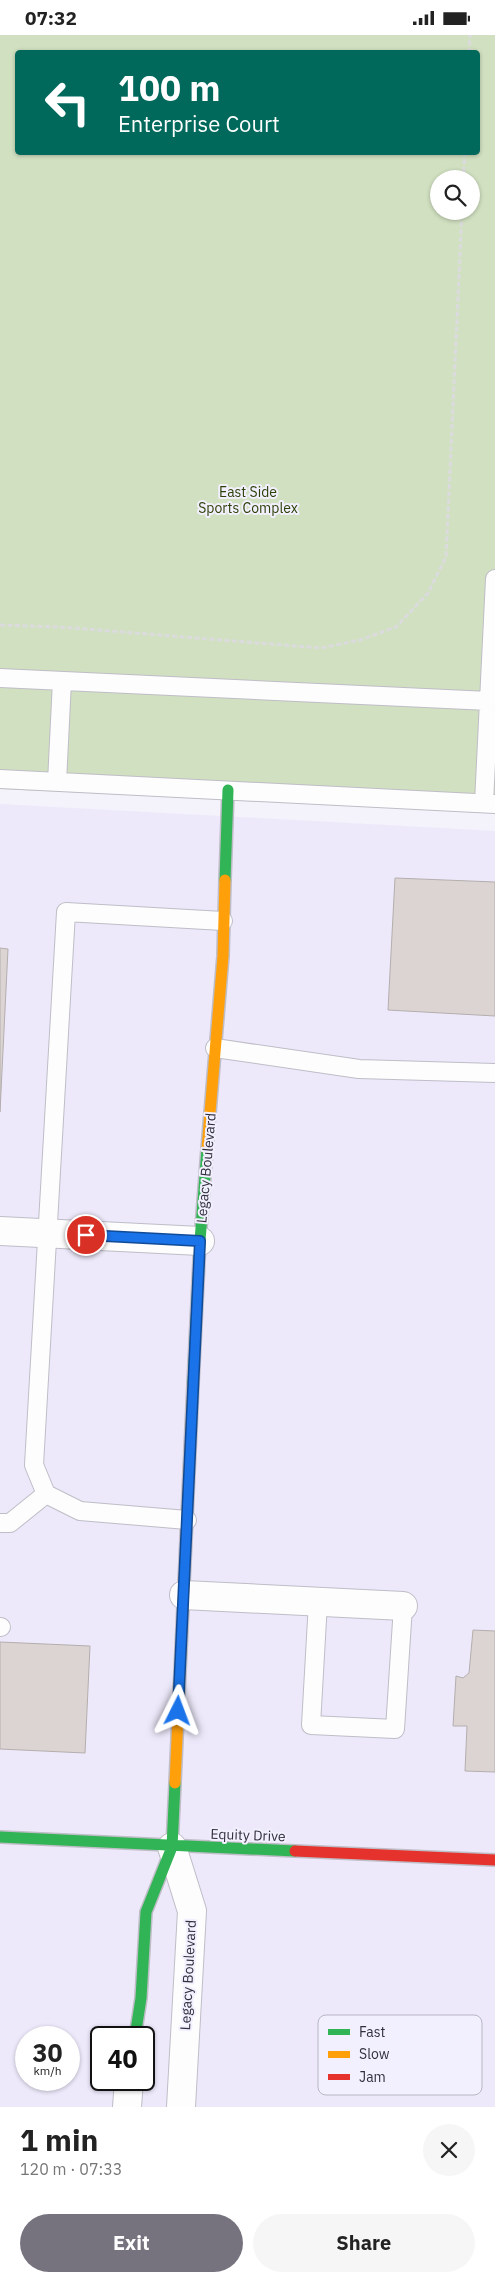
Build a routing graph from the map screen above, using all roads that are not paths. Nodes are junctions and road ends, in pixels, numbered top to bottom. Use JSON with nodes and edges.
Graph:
{"nodes":[{"id":1,"x":495,"y":579,"type":"edge"},
{"id":2,"x":0,"y":678,"type":"edge"},
{"id":3,"x":62,"y":681,"type":"junction"},
{"id":4,"x":489,"y":701,"type":"junction"},
{"id":5,"x":0,"y":779,"type":"edge"},
{"id":6,"x":57,"y":782,"type":"junction"},
{"id":7,"x":228,"y":790,"type":"junction"},
{"id":8,"x":490,"y":803,"type":"edge"},
{"id":9,"x":223,"y":921,"type":"junction"},
{"id":10,"x":215,"y":1048,"type":"junction"},
{"id":11,"x":495,"y":1073,"type":"edge"},
{"id":12,"x":0,"y":1231,"type":"edge"},
{"id":13,"x":48,"y":1233,"type":"junction"},
{"id":14,"x":200,"y":1241,"type":"junction"},
{"id":15,"x":46,"y":1494,"type":"junction"},
{"id":16,"x":187,"y":1520,"type":"junction"},
{"id":17,"x":0,"y":1523,"type":"edge"},
{"id":18,"x":184,"y":1595,"type":"junction"},
{"id":19,"x":318,"y":1602,"type":"junction"},
{"id":20,"x":403,"y":1606,"type":"joint"},
{"id":21,"x":0,"y":1837,"type":"edge"},
{"id":22,"x":172,"y":1847,"type":"junction"},
{"id":23,"x":495,"y":1860,"type":"edge"},
{"id":24,"x":137,"y":2026,"type":"edge"},
{"id":25,"x":128,"y":2091,"type":"edge"},
{"id":26,"x":127,"y":2107,"type":"edge"},
{"id":27,"x":180,"y":2107,"type":"edge"}],
"edges":[{"from":1,"to":4,"type":"lane"},
{"from":2,"to":3,"type":"lane"},
{"from":3,"to":4,"type":"lane"},
{"from":3,"to":6,"type":"lane"},
{"from":4,"to":8,"type":"lane"},
{"from":5,"to":6,"type":"lane"},
{"from":6,"to":7,"type":"lane"},
{"from":7,"to":8,"type":"lane"},
{"from":7,"to":9,"type":"street","name":"Legacy Boulevard"},
{"from":9,"to":10,"type":"street","name":"Legacy Boulevard"},
{"from":9,"to":13,"type":"lane"},
{"from":10,"to":11,"type":"lane"},
{"from":10,"to":14,"type":"street","name":"Legacy Boulevard"},
{"from":12,"to":13,"type":"street"},
{"from":13,"to":14,"type":"street"},
{"from":13,"to":15,"type":"lane"},
{"from":14,"to":16,"type":"street","name":"Legacy Boulevard"},
{"from":15,"to":16,"type":"lane"},
{"from":15,"to":17,"type":"lane"},
{"from":16,"to":18,"type":"street","name":"Legacy Boulevard"},
{"from":18,"to":19,"type":"street"},
{"from":18,"to":22,"type":"street","name":"Legacy Boulevard"},
{"from":19,"to":20,"type":"street"},
{"from":19,"to":20,"type":"lane"},
{"from":21,"to":22,"type":"street","name":"Equity Drive"},
{"from":22,"to":23,"type":"street","name":"Equity Drive"},
{"from":22,"to":24,"type":"street","name":"Legacy Boulevard"},
{"from":22,"to":27,"type":"street","name":"Legacy Boulevard"},
{"from":25,"to":26,"type":"street"}]}
